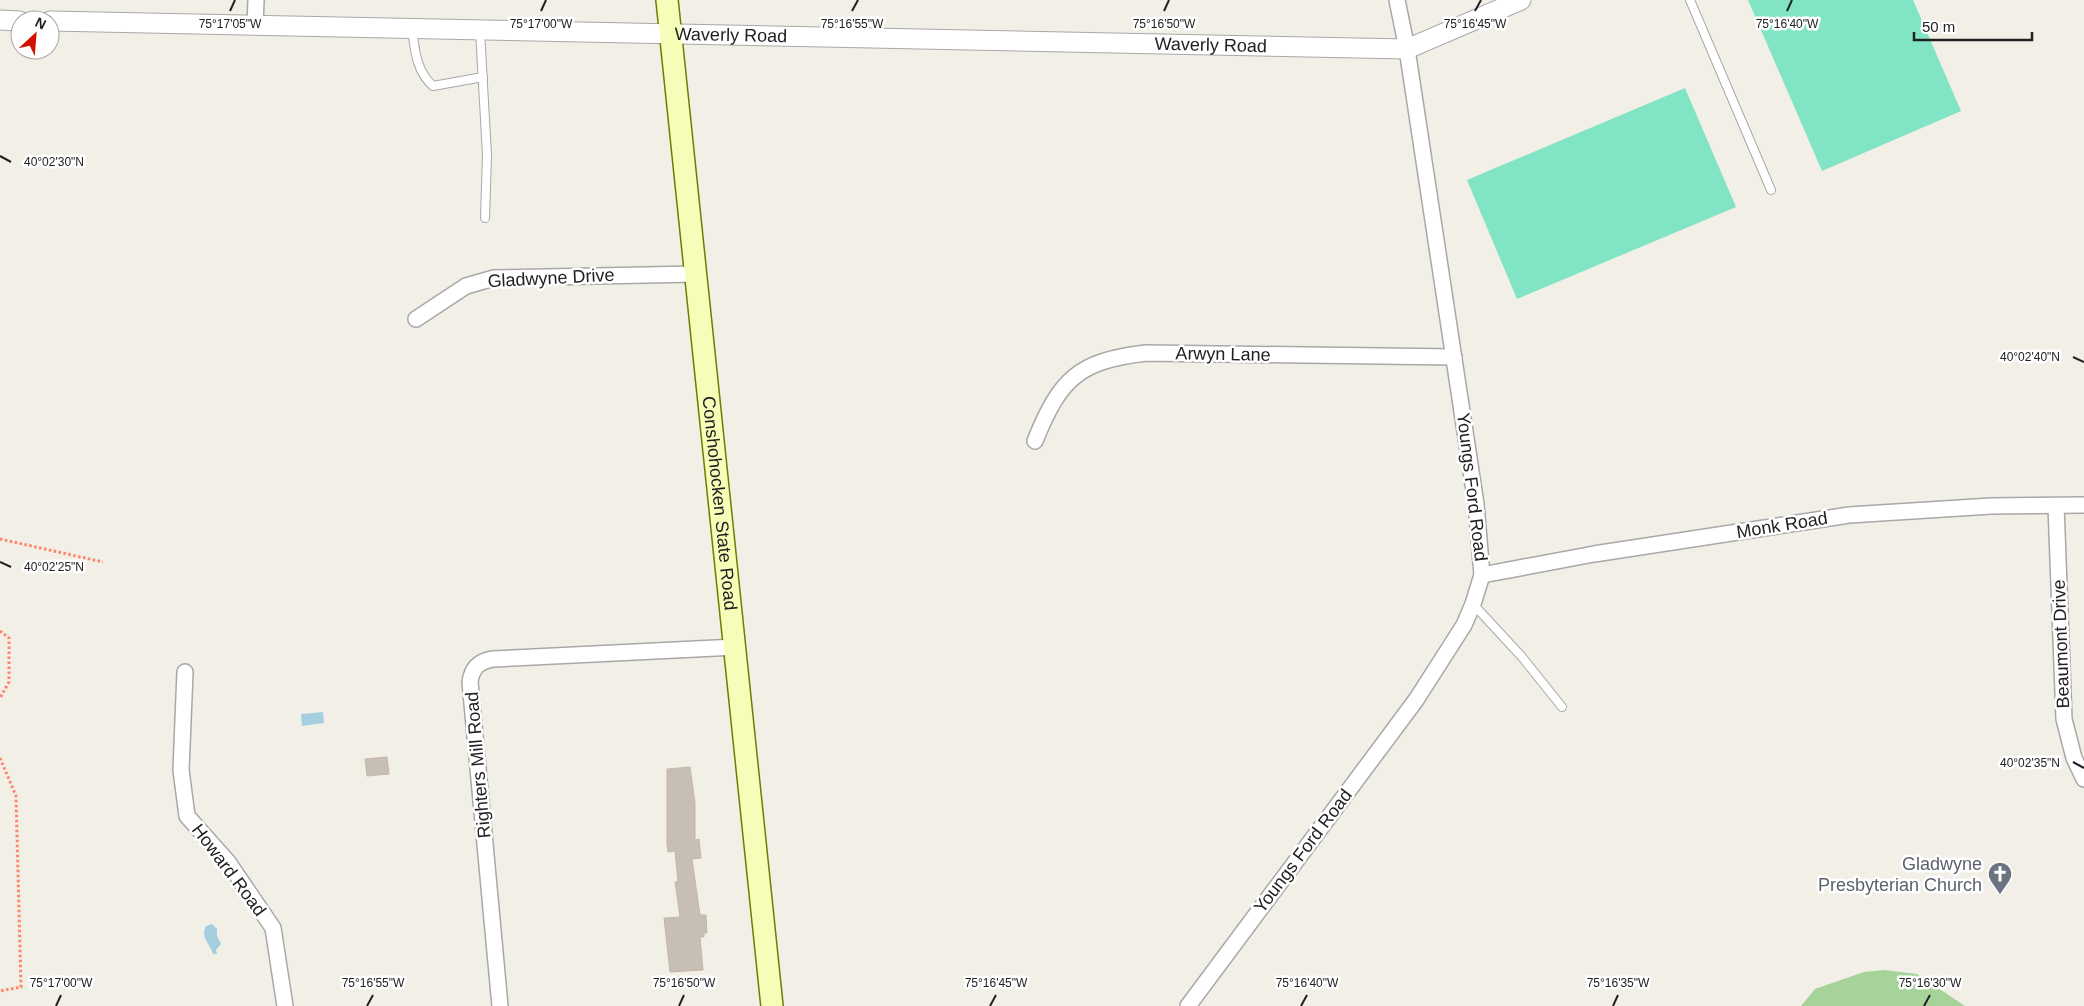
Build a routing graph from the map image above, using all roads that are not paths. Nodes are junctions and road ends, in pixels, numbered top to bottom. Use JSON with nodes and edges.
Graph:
{"nodes":[{"id":1,"x":256,"y":0,"type":"edge"},
{"id":2,"x":668,"y":0,"type":"edge"},
{"id":3,"x":1397,"y":0,"type":"edge"},
{"id":4,"x":1521,"y":0,"type":"edge"},
{"id":5,"x":1690,"y":0,"type":"edge"},
{"id":6,"x":60,"y":21,"type":"edge"},
{"id":7,"x":256,"y":26,"type":"junction"},
{"id":8,"x":412,"y":29,"type":"junction"},
{"id":9,"x":480,"y":30,"type":"junction"},
{"id":10,"x":671,"y":34,"type":"junction"},
{"id":11,"x":1407,"y":49,"type":"junction"},
{"id":12,"x":483,"y":77,"type":"junction"},
{"id":13,"x":1771,"y":190,"type":"dead end"},
{"id":14,"x":485,"y":218,"type":"dead end"},
{"id":15,"x":696,"y":274,"type":"junction"},
{"id":16,"x":416,"y":319,"type":"dead end"},
{"id":17,"x":1454,"y":357,"type":"junction"},
{"id":18,"x":1035,"y":441,"type":"dead end"},
{"id":19,"x":2084,"y":505,"type":"edge"},
{"id":20,"x":2056,"y":506,"type":"junction"},
{"id":21,"x":1482,"y":575,"type":"junction"},
{"id":22,"x":1473,"y":604,"type":"junction"},
{"id":23,"x":736,"y":646,"type":"junction"},
{"id":24,"x":184,"y":672,"type":"dead end"},
{"id":25,"x":1562,"y":707,"type":"dead end"},
{"id":26,"x":2084,"y":780,"type":"edge"},
{"id":27,"x":285,"y":1006,"type":"edge"},
{"id":28,"x":500,"y":1006,"type":"edge"},
{"id":29,"x":772,"y":1006,"type":"edge"},
{"id":30,"x":1188,"y":1006,"type":"edge"}],
"edges":[{"from":1,"to":7,"type":"street"},
{"from":2,"to":10,"type":"main road","name":"Conshohocken State Road"},
{"from":3,"to":11,"type":"street","name":"Youngs Ford Road"},
{"from":4,"to":11,"type":"street","name":"Waverly Road"},
{"from":5,"to":13,"type":"lane"},
{"from":6,"to":7,"type":"street","name":"Waverly Road"},
{"from":7,"to":8,"type":"street","name":"Waverly Road"},
{"from":8,"to":9,"type":"street","name":"Waverly Road"},
{"from":8,"to":12,"type":"lane"},
{"from":9,"to":10,"type":"street","name":"Waverly Road"},
{"from":9,"to":12,"type":"lane"},
{"from":10,"to":11,"type":"street","name":"Waverly Road"},
{"from":10,"to":15,"type":"main road","name":"Conshohocken State Road"},
{"from":11,"to":17,"type":"street","name":"Youngs Ford Road"},
{"from":12,"to":14,"type":"lane"},
{"from":15,"to":16,"type":"street","name":"Gladwyne Drive"},
{"from":15,"to":23,"type":"main road","name":"Conshohocken State Road"},
{"from":17,"to":18,"type":"street","name":"Arwyn Lane"},
{"from":17,"to":21,"type":"street","name":"Youngs Ford Road"},
{"from":19,"to":20,"type":"street","name":"Monk Road"},
{"from":20,"to":21,"type":"street","name":"Monk Road"},
{"from":20,"to":26,"type":"street","name":"Beaumont Drive"},
{"from":21,"to":22,"type":"street","name":"Youngs Ford Road"},
{"from":22,"to":25,"type":"lane"},
{"from":22,"to":30,"type":"street","name":"Youngs Ford Road"},
{"from":23,"to":28,"type":"street","name":"Righters Mill Road"},
{"from":23,"to":29,"type":"main road","name":"Conshohocken State Road"},
{"from":24,"to":27,"type":"street","name":"Howard Road"}]}
